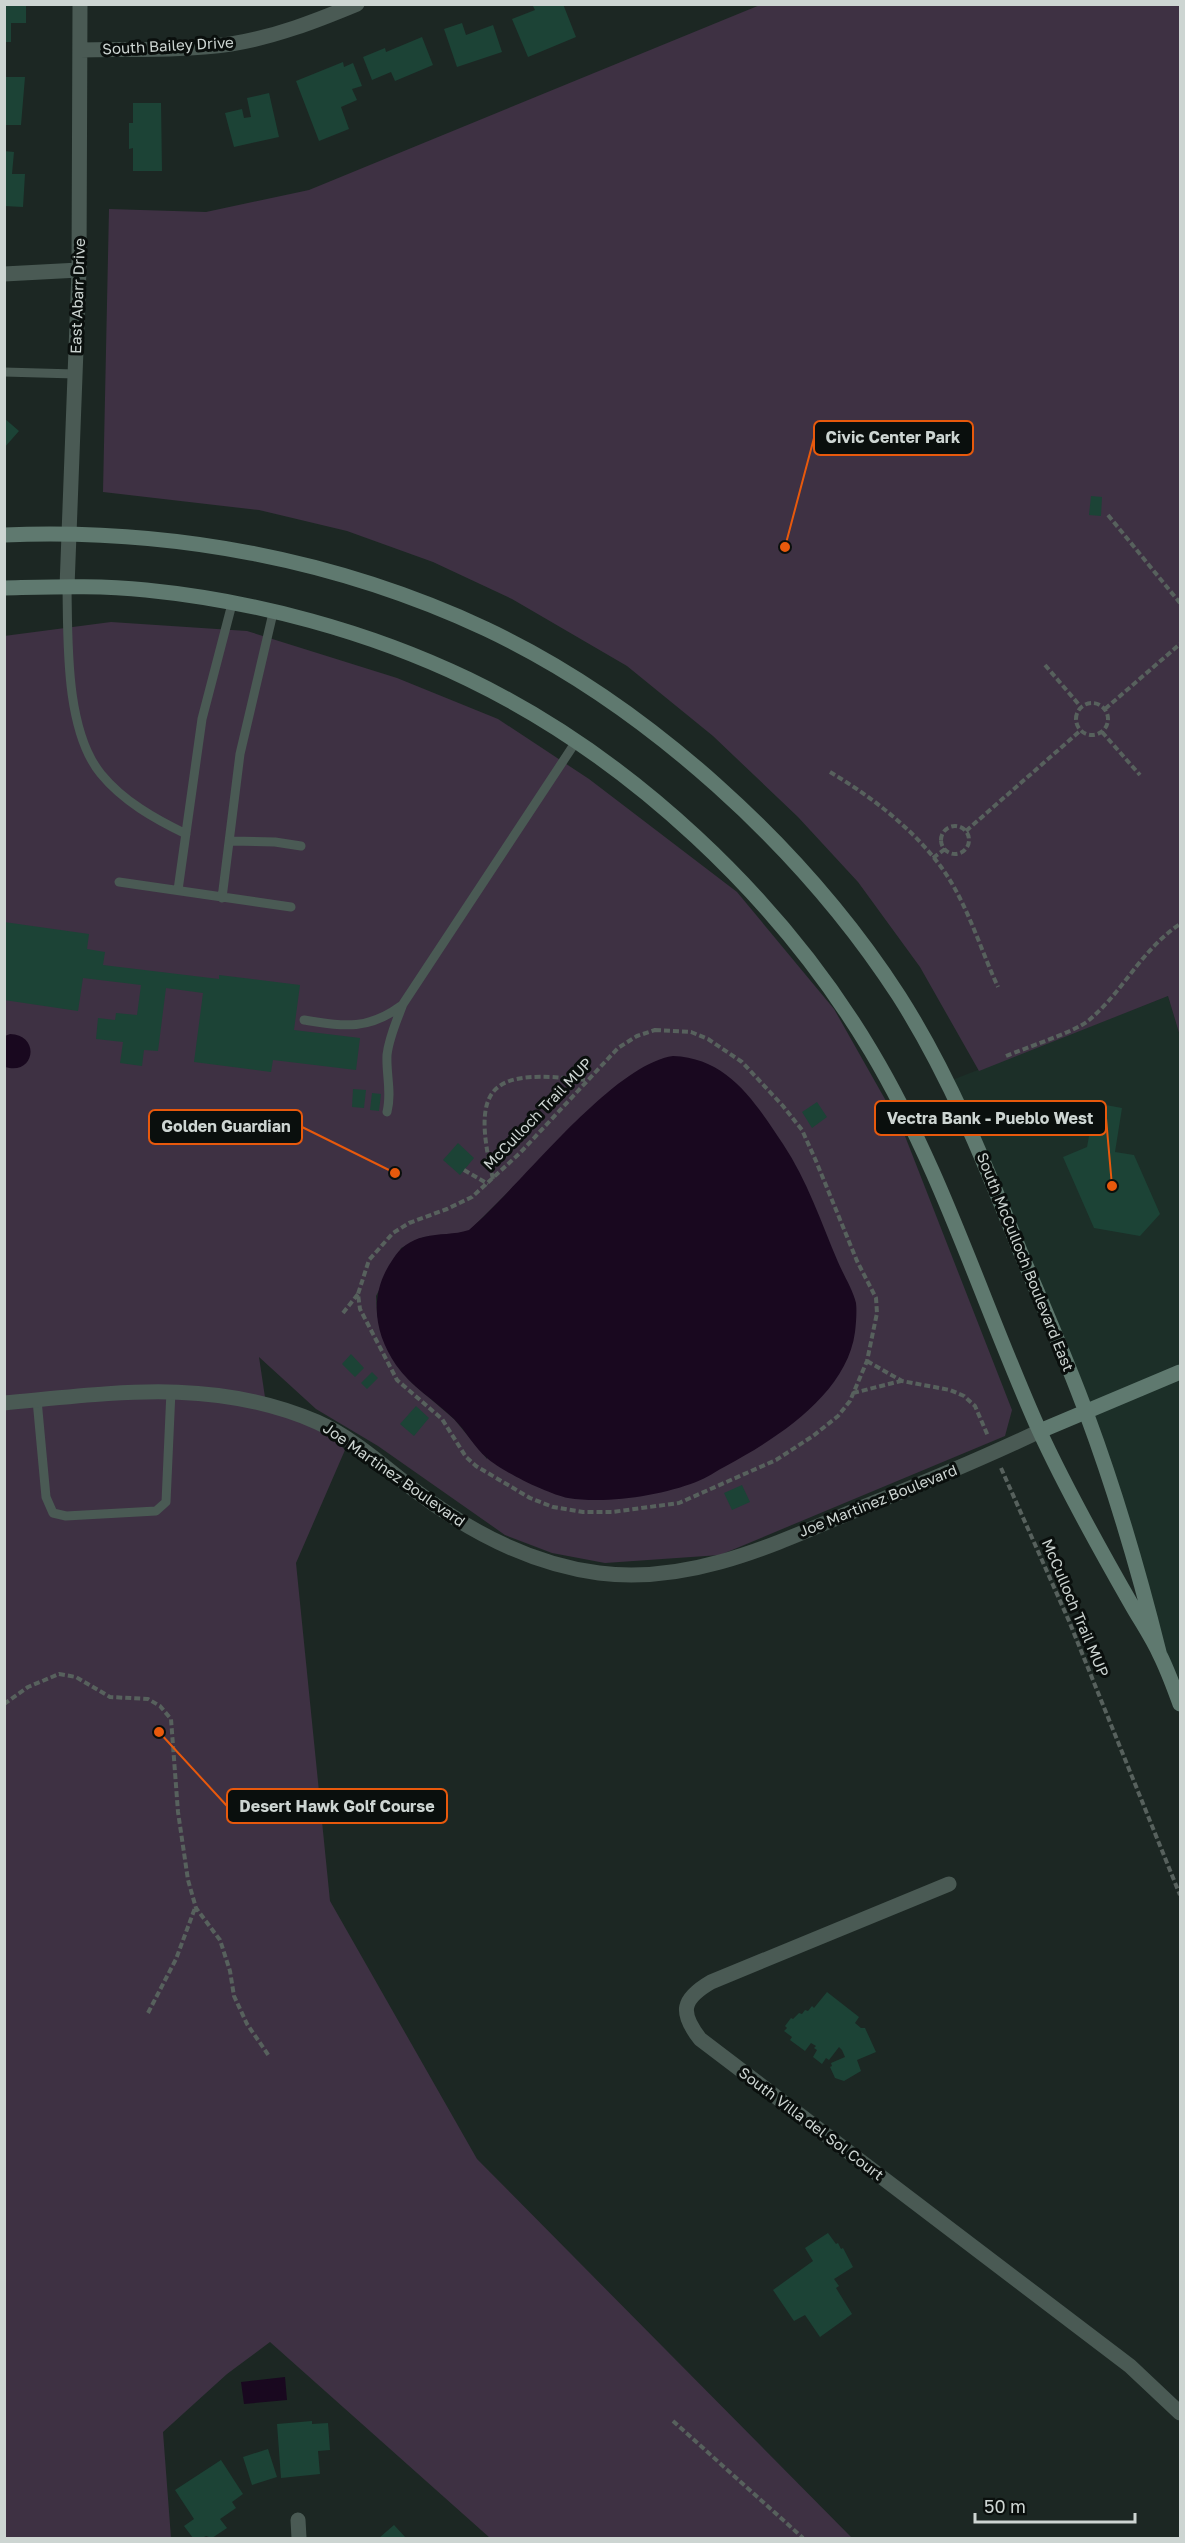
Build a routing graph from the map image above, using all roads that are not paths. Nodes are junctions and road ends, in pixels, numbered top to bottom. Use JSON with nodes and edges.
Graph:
{"nodes":[{"id":1,"x":80,"y":4,"type":"edge"},
{"id":2,"x":357,"y":4,"type":"edge"},
{"id":3,"x":80,"y":50,"type":"junction"},
{"id":4,"x":79,"y":270,"type":"junction"},
{"id":5,"x":4,"y":274,"type":"edge"},
{"id":6,"x":4,"y":372,"type":"edge"},
{"id":7,"x":75,"y":374,"type":"junction"},
{"id":8,"x":69,"y":534,"type":"junction"},
{"id":9,"x":4,"y":536,"type":"edge"},
{"id":10,"x":67,"y":587,"type":"junction"},
{"id":11,"x":4,"y":588,"type":"edge"},
{"id":12,"x":232,"y":604,"type":"junction"},
{"id":13,"x":273,"y":613,"type":"junction"},
{"id":14,"x":575,"y":743,"type":"junction"},
{"id":15,"x":186,"y":834,"type":"junction"},
{"id":16,"x":230,"y":841,"type":"junction"},
{"id":17,"x":302,"y":846,"type":"dead end"},
{"id":18,"x":119,"y":882,"type":"dead end"},
{"id":19,"x":178,"y":890,"type":"junction"},
{"id":20,"x":222,"y":898,"type":"junction"},
{"id":21,"x":291,"y":907,"type":"dead end"},
{"id":22,"x":403,"y":1004,"type":"junction"},
{"id":23,"x":304,"y":1020,"type":"dead end"},
{"id":24,"x":387,"y":1112,"type":"dead end"},
{"id":25,"x":1180,"y":1372,"type":"edge"},
{"id":26,"x":171,"y":1391,"type":"junction"},
{"id":27,"x":37,"y":1400,"type":"junction"},
{"id":28,"x":4,"y":1403,"type":"edge"},
{"id":29,"x":1086,"y":1410,"type":"junction"},
{"id":30,"x":1040,"y":1431,"type":"junction"},
{"id":31,"x":1159,"y":1652,"type":"junction"},
{"id":32,"x":1180,"y":1704,"type":"edge"},
{"id":33,"x":949,"y":1884,"type":"dead end"},
{"id":34,"x":1180,"y":2413,"type":"edge"},
{"id":35,"x":298,"y":2520,"type":"dead end"},
{"id":36,"x":299,"y":2538,"type":"edge"}],
"edges":[{"from":1,"to":3,"type":"street","name":"East Abarr Drive"},
{"from":2,"to":3,"type":"street","name":"South Bailey Drive"},
{"from":3,"to":4,"type":"street","name":"East Abarr Drive"},
{"from":4,"to":5,"type":"street"},
{"from":4,"to":7,"type":"street","name":"East Abarr Drive"},
{"from":6,"to":7,"type":"lane"},
{"from":7,"to":8,"type":"street","name":"East Abarr Drive"},
{"from":8,"to":9,"type":"main road","name":"South McCulloch Boulevard East"},
{"from":8,"to":10,"type":"street","name":"East Abarr Drive"},
{"from":8,"to":29,"type":"main road","name":"South McCulloch Boulevard East"},
{"from":10,"to":11,"type":"main road","name":"South McCulloch Boulevard East"},
{"from":10,"to":12,"type":"main road","name":"South McCulloch Boulevard East"},
{"from":10,"to":15,"type":"lane"},
{"from":12,"to":13,"type":"main road","name":"South McCulloch Boulevard East"},
{"from":12,"to":15,"type":"lane"},
{"from":13,"to":14,"type":"main road","name":"South McCulloch Boulevard East"},
{"from":13,"to":16,"type":"lane"},
{"from":14,"to":22,"type":"lane"},
{"from":14,"to":30,"type":"main road","name":"South McCulloch Boulevard East"},
{"from":15,"to":19,"type":"lane"},
{"from":16,"to":17,"type":"lane"},
{"from":16,"to":20,"type":"lane"},
{"from":18,"to":19,"type":"lane"},
{"from":19,"to":20,"type":"lane"},
{"from":20,"to":21,"type":"lane"},
{"from":22,"to":23,"type":"lane"},
{"from":22,"to":24,"type":"lane"},
{"from":25,"to":29,"type":"main road"},
{"from":26,"to":27,"type":"street","name":"Joe Martinez Boulevard"},
{"from":26,"to":27,"type":"lane"},
{"from":26,"to":30,"type":"street","name":"Joe Martinez Boulevard"},
{"from":27,"to":28,"type":"street","name":"Joe Martinez Boulevard"},
{"from":29,"to":30,"type":"main road"},
{"from":29,"to":31,"type":"main road","name":"South McCulloch Boulevard East"},
{"from":30,"to":31,"type":"main road","name":"South McCulloch Boulevard East"},
{"from":31,"to":32,"type":"main road","name":"South McCulloch Boulevard East"},
{"from":33,"to":34,"type":"street","name":"South Villa del Sol Court"},
{"from":35,"to":36,"type":"street"}]}
